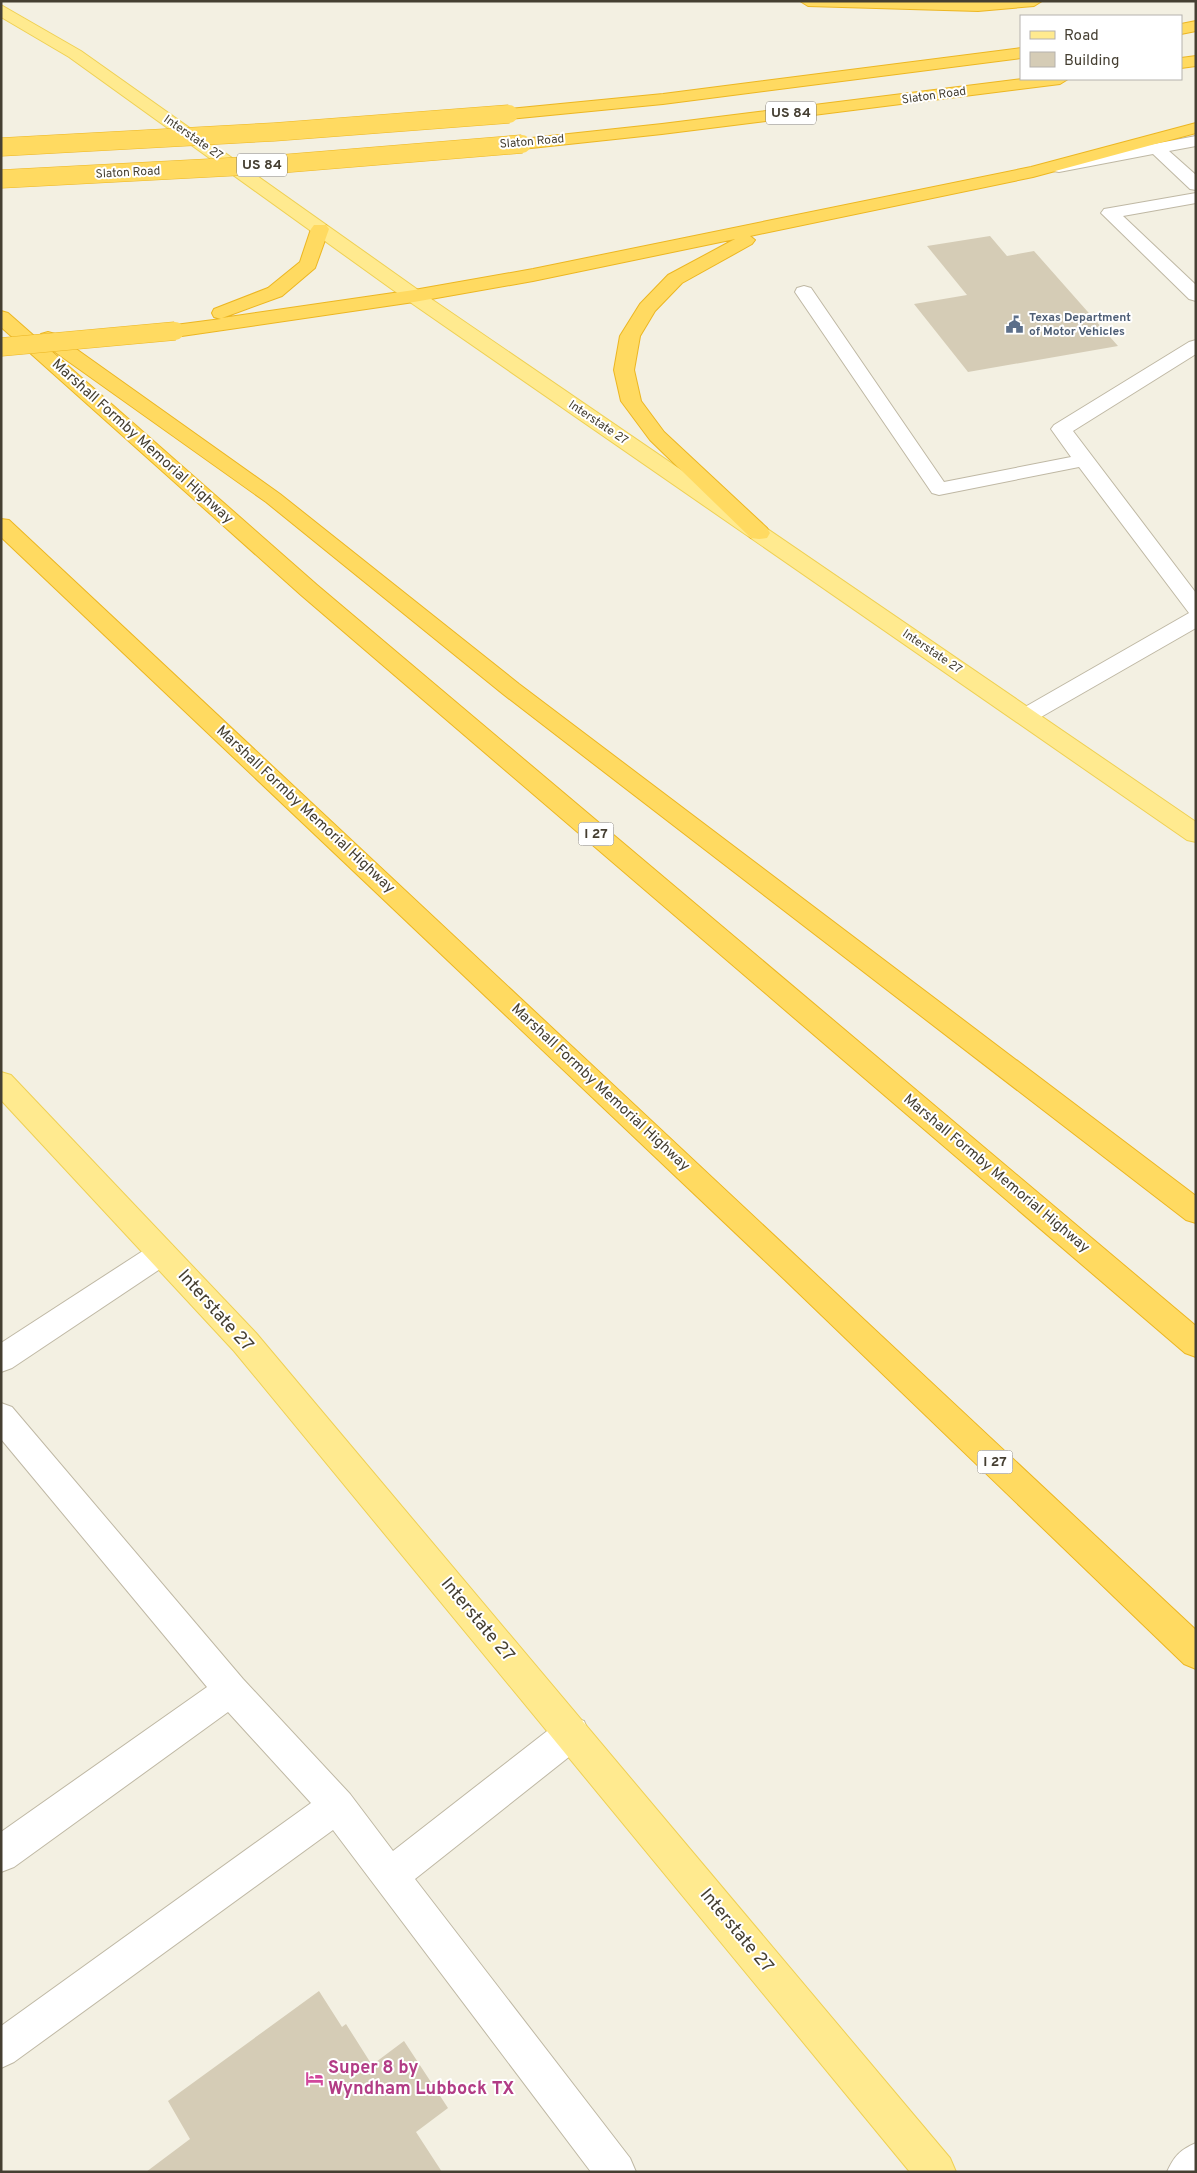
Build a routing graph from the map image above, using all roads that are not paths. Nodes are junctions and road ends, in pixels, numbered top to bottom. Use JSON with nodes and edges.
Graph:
{"nodes":[{"id":1,"x":808,"y":1,"type":"edge"},
{"id":2,"x":1034,"y":1,"type":"edge"},
{"id":3,"x":879,"y":2,"type":"edge"},
{"id":4,"x":1,"y":10,"type":"edge"},
{"id":5,"x":1196,"y":26,"type":"edge"},
{"id":6,"x":1182,"y":29,"type":"edge"},
{"id":7,"x":1020,"y":53,"type":"edge"},
{"id":8,"x":1196,"y":60,"type":"edge"},
{"id":9,"x":1182,"y":62,"type":"edge"},
{"id":10,"x":1052,"y":80,"type":"edge"},
{"id":11,"x":1196,"y":128,"type":"edge"},
{"id":12,"x":1196,"y":141,"type":"edge"},
{"id":13,"x":1,"y":147,"type":"edge"},
{"id":14,"x":1157,"y":149,"type":"junction"},
{"id":15,"x":1033,"y":172,"type":"junction"},
{"id":16,"x":1,"y":179,"type":"edge"},
{"id":17,"x":1196,"y":185,"type":"edge"},
{"id":18,"x":1196,"y":198,"type":"edge"},
{"id":19,"x":770,"y":228,"type":"junction"},
{"id":20,"x":320,"y":229,"type":"junction"},
{"id":21,"x":804,"y":292,"type":"dead end"},
{"id":22,"x":1196,"y":295,"type":"edge"},
{"id":23,"x":414,"y":296,"type":"junction"},
{"id":24,"x":1,"y":305,"type":"edge"},
{"id":25,"x":1,"y":317,"type":"edge"},
{"id":26,"x":175,"y":331,"type":"junction"},
{"id":27,"x":1196,"y":346,"type":"edge"},
{"id":28,"x":1,"y":347,"type":"edge"},
{"id":29,"x":1085,"y":460,"type":"junction"},
{"id":30,"x":1,"y":525,"type":"edge"},
{"id":31,"x":759,"y":533,"type":"junction"},
{"id":32,"x":1196,"y":608,"type":"edge"},
{"id":33,"x":1196,"y":618,"type":"edge"},
{"id":34,"x":1026,"y":716,"type":"junction"},
{"id":35,"x":1196,"y":834,"type":"edge"},
{"id":36,"x":1,"y":1082,"type":"edge"},
{"id":37,"x":1196,"y":1212,"type":"edge"},
{"id":38,"x":162,"y":1254,"type":"junction"},
{"id":39,"x":1196,"y":1344,"type":"edge"},
{"id":40,"x":1,"y":1359,"type":"edge"},
{"id":41,"x":1,"y":1416,"type":"edge"},
{"id":42,"x":1196,"y":1653,"type":"edge"},
{"id":43,"x":231,"y":1690,"type":"junction"},
{"id":44,"x":572,"y":1733,"type":"junction"},
{"id":45,"x":337,"y":1806,"type":"junction"},
{"id":46,"x":1,"y":1854,"type":"edge"},
{"id":47,"x":390,"y":1876,"type":"junction"},
{"id":48,"x":1,"y":2049,"type":"edge"},
{"id":49,"x":1196,"y":2163,"type":"edge"},
{"id":50,"x":616,"y":2172,"type":"edge"},
{"id":51,"x":936,"y":2172,"type":"edge"},
{"id":52,"x":1186,"y":2172,"type":"edge"}],
"edges":[{"from":1,"to":3,"type":"highway"},
{"from":2,"to":3,"type":"highway"},
{"from":4,"to":20,"type":"main road","name":"Interstate 27"},
{"from":5,"to":6,"type":"highway"},
{"from":7,"to":13,"type":"highway","number":"US 84","bridge":true},
{"from":8,"to":9,"type":"highway"},
{"from":10,"to":16,"type":"highway","name":"Slaton Road","number":"US 84","bridge":true},
{"from":11,"to":15,"type":"highway"},
{"from":12,"to":14,"type":"street"},
{"from":14,"to":15,"type":"street"},
{"from":14,"to":17,"type":"street"},
{"from":15,"to":19,"type":"highway"},
{"from":18,"to":22,"type":"street"},
{"from":19,"to":23,"type":"highway"},
{"from":19,"to":31,"type":"highway"},
{"from":20,"to":23,"type":"main road","name":"Interstate 27"},
{"from":20,"to":26,"type":"highway"},
{"from":21,"to":29,"type":"street"},
{"from":23,"to":26,"type":"highway"},
{"from":23,"to":31,"type":"main road","name":"Interstate 27"},
{"from":24,"to":37,"type":"highway"},
{"from":25,"to":39,"type":"highway","name":"Marshall Formby Memorial Highway","number":"I 27"},
{"from":26,"to":28,"type":"highway","bridge":true},
{"from":27,"to":29,"type":"street"},
{"from":29,"to":32,"type":"street"},
{"from":30,"to":42,"type":"highway","name":"Marshall Formby Memorial Highway","number":"I 27"},
{"from":31,"to":34,"type":"main road","name":"Interstate 27"},
{"from":33,"to":34,"type":"street"},
{"from":34,"to":35,"type":"main road","name":"Interstate 27"},
{"from":36,"to":38,"type":"main road","name":"Interstate 27"},
{"from":38,"to":40,"type":"street"},
{"from":38,"to":44,"type":"main road","name":"Interstate 27"},
{"from":41,"to":43,"type":"street"},
{"from":43,"to":45,"type":"street"},
{"from":43,"to":46,"type":"street"},
{"from":44,"to":47,"type":"street"},
{"from":44,"to":51,"type":"main road","name":"Interstate 27"},
{"from":45,"to":47,"type":"street"},
{"from":45,"to":48,"type":"street"},
{"from":47,"to":50,"type":"street"},
{"from":49,"to":52,"type":"street"}]}
